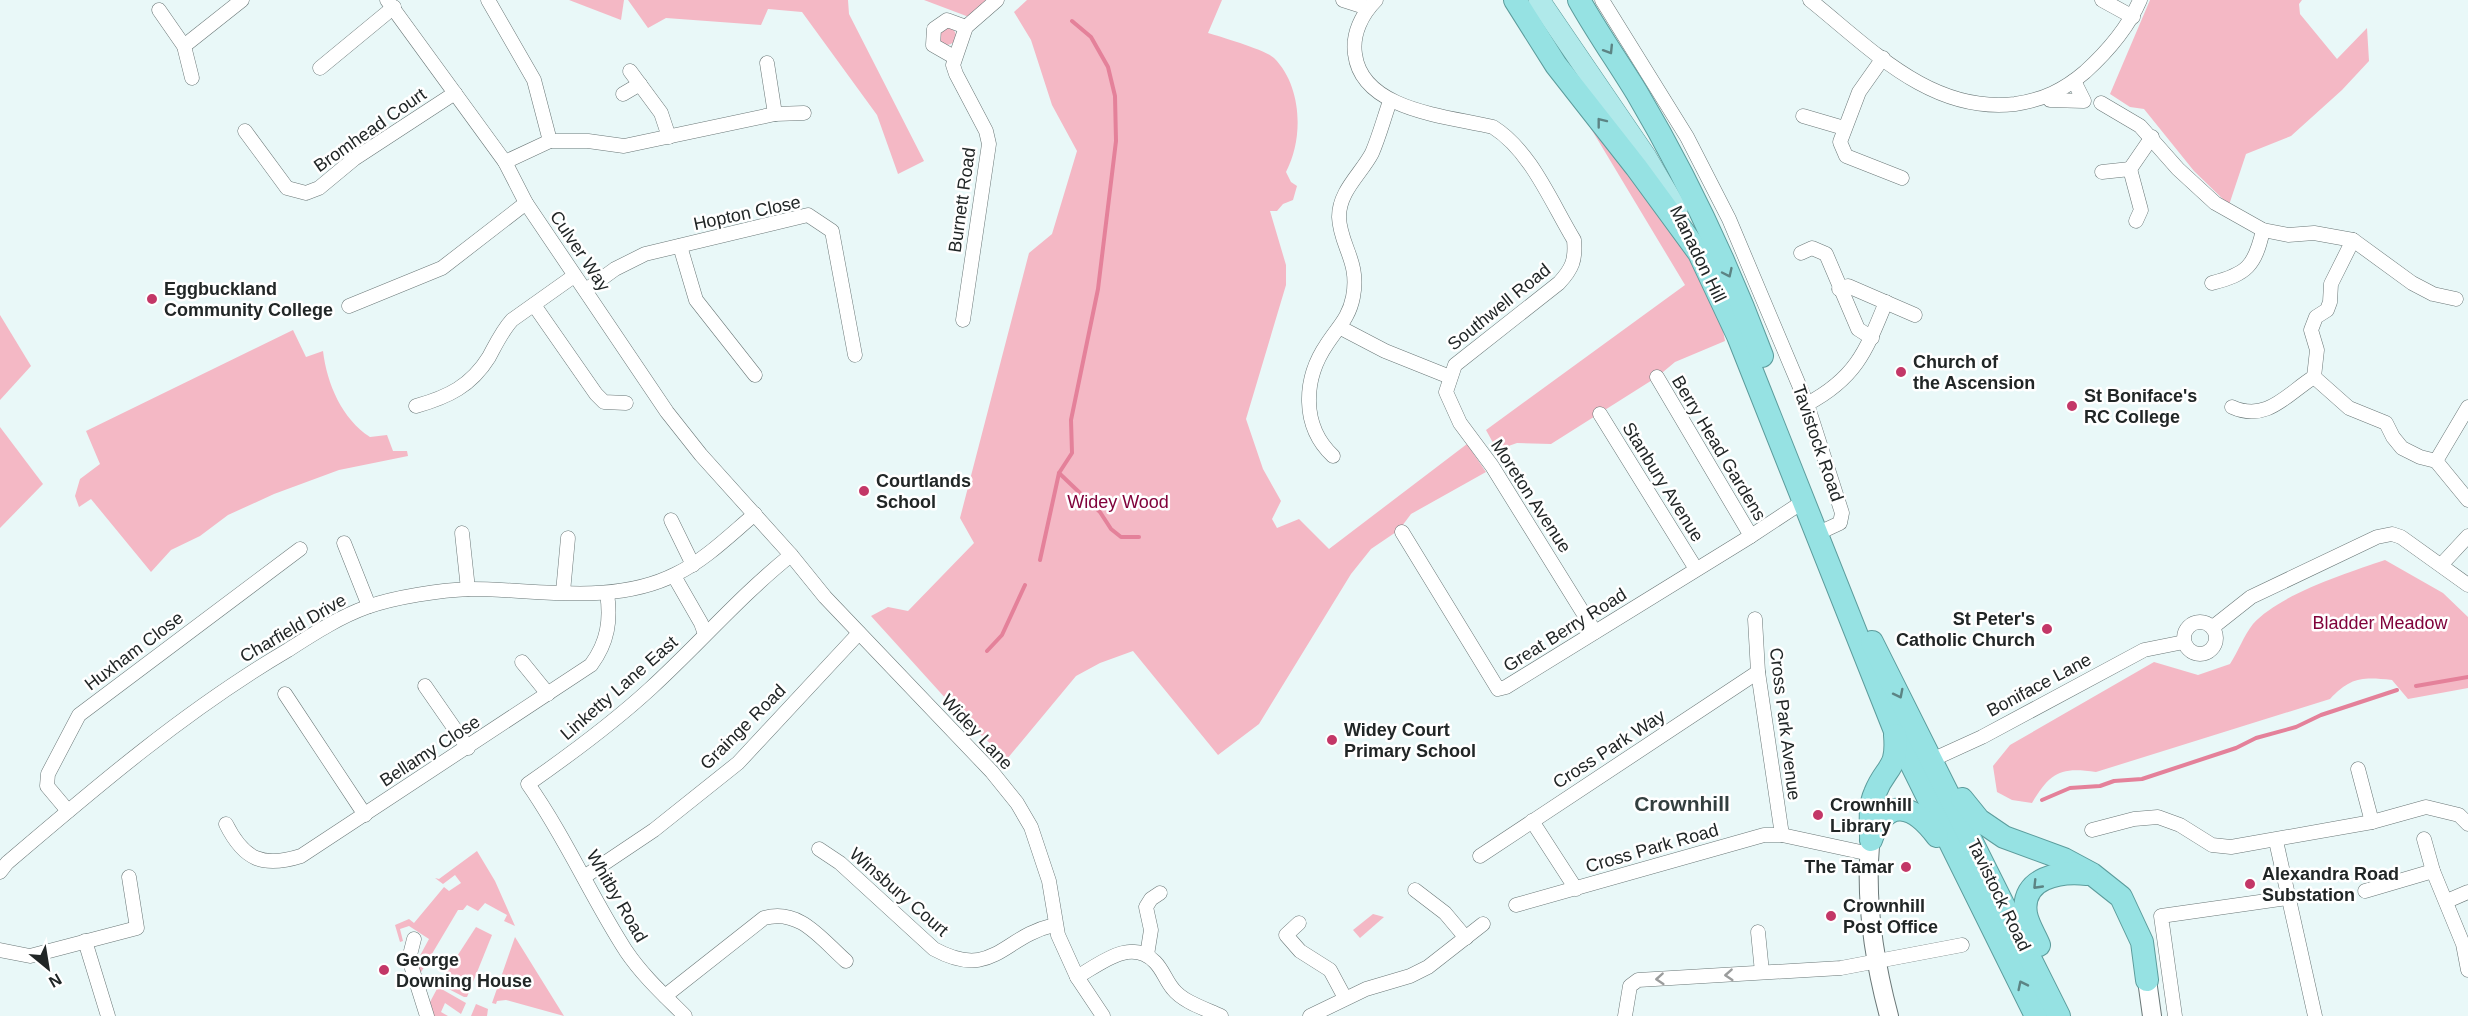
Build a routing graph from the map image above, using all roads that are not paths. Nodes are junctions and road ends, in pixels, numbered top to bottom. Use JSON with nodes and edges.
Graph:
{"nodes":[{"id":1,"x":242,"y":0,"type":"edge"},
{"id":2,"x":998,"y":0,"type":"edge"},
{"id":3,"x":1343,"y":0,"type":"edge"},
{"id":4,"x":1515,"y":0,"type":"edge"},
{"id":5,"x":1539,"y":0,"type":"edge"},
{"id":6,"x":1554,"y":0,"type":"edge"},
{"id":7,"x":1579,"y":0,"type":"edge"},
{"id":8,"x":1602,"y":0,"type":"edge"},
{"id":9,"x":1810,"y":0,"type":"edge"},
{"id":10,"x":2102,"y":0,"type":"edge"},
{"id":11,"x":2140,"y":0,"type":"edge"},
{"id":12,"x":490,"y":1,"type":"edge"},
{"id":13,"x":391,"y":4,"type":"edge"},
{"id":14,"x":1372,"y":4,"type":"edge"},
{"id":15,"x":159,"y":10,"type":"dead end"},
{"id":16,"x":2133,"y":17,"type":"junction"},
{"id":17,"x":966,"y":27,"type":"junction"},
{"id":18,"x":184,"y":46,"type":"junction"},
{"id":19,"x":954,"y":57,"type":"junction"},
{"id":20,"x":1883,"y":58,"type":"junction"},
{"id":21,"x":767,"y":63,"type":"dead end"},
{"id":22,"x":320,"y":68,"type":"dead end"},
{"id":23,"x":630,"y":71,"type":"dead end"},
{"id":24,"x":192,"y":78,"type":"dead end"},
{"id":25,"x":2074,"y":81,"type":"junction"},
{"id":26,"x":639,"y":84,"type":"junction"},
{"id":27,"x":455,"y":93,"type":"junction"},
{"id":28,"x":623,"y":94,"type":"dead end"},
{"id":29,"x":2048,"y":97,"type":"junction"},
{"id":30,"x":1390,"y":101,"type":"junction"},
{"id":31,"x":2101,"y":103,"type":"dead end"},
{"id":32,"x":804,"y":113,"type":"dead end"},
{"id":33,"x":775,"y":114,"type":"junction"},
{"id":34,"x":1803,"y":116,"type":"dead end"},
{"id":35,"x":1844,"y":128,"type":"junction"},
{"id":36,"x":246,"y":131,"type":"dead end"},
{"id":37,"x":669,"y":137,"type":"junction"},
{"id":38,"x":2152,"y":137,"type":"junction"},
{"id":39,"x":550,"y":141,"type":"junction"},
{"id":40,"x":505,"y":162,"type":"junction"},
{"id":41,"x":2130,"y":170,"type":"junction"},
{"id":42,"x":2102,"y":172,"type":"dead end"},
{"id":43,"x":1902,"y":178,"type":"dead end"},
{"id":44,"x":526,"y":204,"type":"junction"},
{"id":45,"x":1703,"y":219,"type":"junction"},
{"id":46,"x":2136,"y":221,"type":"dead end"},
{"id":47,"x":2263,"y":230,"type":"junction"},
{"id":48,"x":2353,"y":240,"type":"junction"},
{"id":49,"x":680,"y":246,"type":"junction"},
{"id":50,"x":1699,"y":253,"type":"junction"},
{"id":51,"x":1801,"y":253,"type":"dead end"},
{"id":52,"x":574,"y":276,"type":"junction"},
{"id":53,"x":2212,"y":283,"type":"dead end"},
{"id":54,"x":1839,"y":289,"type":"junction"},
{"id":55,"x":586,"y":291,"type":"junction"},
{"id":56,"x":2456,"y":299,"type":"dead end"},
{"id":57,"x":1886,"y":302,"type":"junction"},
{"id":58,"x":534,"y":305,"type":"junction"},
{"id":59,"x":349,"y":306,"type":"dead end"},
{"id":60,"x":968,"y":314,"type":"dead end"},
{"id":61,"x":1915,"y":315,"type":"dead end"},
{"id":62,"x":1341,"y":328,"type":"junction"},
{"id":63,"x":1872,"y":338,"type":"junction"},
{"id":64,"x":855,"y":355,"type":"dead end"},
{"id":65,"x":745,"y":372,"type":"dead end"},
{"id":66,"x":1450,"y":377,"type":"junction"},
{"id":67,"x":1657,"y":377,"type":"dead end"},
{"id":68,"x":2314,"y":377,"type":"junction"},
{"id":69,"x":626,"y":403,"type":"dead end"},
{"id":70,"x":1807,"y":404,"type":"junction"},
{"id":71,"x":416,"y":406,"type":"dead end"},
{"id":72,"x":2232,"y":407,"type":"dead end"},
{"id":73,"x":2468,"y":407,"type":"edge"},
{"id":74,"x":1600,"y":414,"type":"dead end"},
{"id":75,"x":1333,"y":456,"type":"dead end"},
{"id":76,"x":2436,"y":461,"type":"junction"},
{"id":77,"x":2468,"y":500,"type":"edge"},
{"id":78,"x":1804,"y":501,"type":"junction"},
{"id":79,"x":755,"y":514,"type":"junction"},
{"id":80,"x":671,"y":520,"type":"dead end"},
{"id":81,"x":1820,"y":530,"type":"junction"},
{"id":82,"x":1402,"y":532,"type":"dead end"},
{"id":83,"x":462,"y":533,"type":"dead end"},
{"id":84,"x":1751,"y":536,"type":"junction"},
{"id":85,"x":2468,"y":536,"type":"edge"},
{"id":86,"x":568,"y":538,"type":"dead end"},
{"id":87,"x":345,"y":543,"type":"dead end"},
{"id":88,"x":300,"y":549,"type":"dead end"},
{"id":89,"x":791,"y":555,"type":"junction"},
{"id":90,"x":2442,"y":564,"type":"junction"},
{"id":91,"x":693,"y":565,"type":"junction"},
{"id":92,"x":1696,"y":569,"type":"junction"},
{"id":93,"x":674,"y":576,"type":"junction"},
{"id":94,"x":2468,"y":585,"type":"edge"},
{"id":95,"x":468,"y":590,"type":"junction"},
{"id":96,"x":563,"y":592,"type":"junction"},
{"id":97,"x":607,"y":592,"type":"junction"},
{"id":98,"x":369,"y":606,"type":"junction"},
{"id":99,"x":1755,"y":619,"type":"dead end"},
{"id":100,"x":2213,"y":627,"type":"junction"},
{"id":101,"x":1595,"y":632,"type":"junction"},
{"id":102,"x":860,"y":633,"type":"junction"},
{"id":103,"x":705,"y":634,"type":"junction"},
{"id":104,"x":2184,"y":642,"type":"junction"},
{"id":105,"x":522,"y":663,"type":"dead end"},
{"id":106,"x":1758,"y":672,"type":"junction"},
{"id":107,"x":425,"y":686,"type":"dead end"},
{"id":108,"x":285,"y":694,"type":"dead end"},
{"id":109,"x":548,"y":694,"type":"junction"},
{"id":110,"x":1895,"y":730,"type":"junction"},
{"id":111,"x":468,"y":748,"type":"junction"},
{"id":112,"x":1927,"y":764,"type":"junction"},
{"id":113,"x":2358,"y":769,"type":"dead end"},
{"id":114,"x":528,"y":784,"type":"joint"},
{"id":115,"x":68,"y":812,"type":"junction"},
{"id":116,"x":365,"y":815,"type":"junction"},
{"id":117,"x":1532,"y":821,"type":"junction"},
{"id":118,"x":2372,"y":822,"type":"junction"},
{"id":119,"x":2468,"y":824,"type":"edge"},
{"id":120,"x":226,"y":825,"type":"dead end"},
{"id":121,"x":2092,"y":830,"type":"dead end"},
{"id":122,"x":1782,"y":835,"type":"junction"},
{"id":123,"x":2424,"y":839,"type":"dead end"},
{"id":124,"x":2276,"y":841,"type":"junction"},
{"id":125,"x":1870,"y":847,"type":"junction"},
{"id":126,"x":819,"y":849,"type":"dead end"},
{"id":127,"x":1480,"y":856,"type":"dead end"},
{"id":128,"x":2433,"y":871,"type":"junction"},
{"id":129,"x":0,"y":872,"type":"edge"},
{"id":130,"x":1966,"y":874,"type":"junction"},
{"id":131,"x":2092,"y":874,"type":"junction"},
{"id":132,"x":129,"y":877,"type":"dead end"},
{"id":133,"x":584,"y":877,"type":"junction"},
{"id":134,"x":1576,"y":889,"type":"junction"},
{"id":135,"x":1415,"y":890,"type":"dead end"},
{"id":136,"x":2365,"y":891,"type":"dead end"},
{"id":137,"x":2468,"y":892,"type":"edge"},
{"id":138,"x":1160,"y":893,"type":"dead end"},
{"id":139,"x":2288,"y":898,"type":"junction"},
{"id":140,"x":2447,"y":901,"type":"junction"},
{"id":141,"x":1516,"y":905,"type":"dead end"},
{"id":142,"x":1299,"y":923,"type":"dead end"},
{"id":143,"x":1484,"y":924,"type":"dead end"},
{"id":144,"x":1054,"y":925,"type":"junction"},
{"id":145,"x":1758,"y":932,"type":"dead end"},
{"id":146,"x":1466,"y":938,"type":"junction"},
{"id":147,"x":414,"y":939,"type":"dead end"},
{"id":148,"x":85,"y":941,"type":"junction"},
{"id":149,"x":1962,"y":945,"type":"dead end"},
{"id":150,"x":0,"y":950,"type":"edge"},
{"id":151,"x":1147,"y":955,"type":"junction"},
{"id":152,"x":846,"y":961,"type":"dead end"},
{"id":153,"x":1876,"y":962,"type":"junction"},
{"id":154,"x":2468,"y":970,"type":"edge"},
{"id":155,"x":1762,"y":972,"type":"junction"},
{"id":156,"x":1077,"y":977,"type":"junction"},
{"id":157,"x":2147,"y":980,"type":"joint"},
{"id":158,"x":665,"y":996,"type":"junction"},
{"id":159,"x":1345,"y":998,"type":"junction"},
{"id":160,"x":1215,"y":1015,"type":"edge"},
{"id":161,"x":108,"y":1016,"type":"edge"},
{"id":162,"x":427,"y":1016,"type":"edge"},
{"id":163,"x":685,"y":1016,"type":"edge"},
{"id":164,"x":1103,"y":1016,"type":"edge"},
{"id":165,"x":1310,"y":1016,"type":"edge"},
{"id":166,"x":1625,"y":1016,"type":"edge"},
{"id":167,"x":1889,"y":1016,"type":"edge"},
{"id":168,"x":2036,"y":1016,"type":"edge"},
{"id":169,"x":2059,"y":1016,"type":"edge"},
{"id":170,"x":2072,"y":1016,"type":"edge"},
{"id":171,"x":2152,"y":1016,"type":"edge"},
{"id":172,"x":2175,"y":1016,"type":"edge"},
{"id":173,"x":2315,"y":1016,"type":"edge"}],
"edges":[{"from":1,"to":18,"type":"street"},
{"from":2,"to":17,"type":"street"},
{"from":3,"to":14,"type":"street"},
{"from":50,"to":4,"type":"highway","one_way":true},
{"from":5,"to":50,"type":"main road","name":"Manadon Hill"},
{"from":6,"to":45,"type":"main road","name":"Manadon Hill"},
{"from":7,"to":45,"type":"highway","one_way":true},
{"from":8,"to":70,"type":"street","name":"Tavistock Road"},
{"from":9,"to":20,"type":"street"},
{"from":10,"to":16,"type":"street"},
{"from":11,"to":16,"type":"street"},
{"from":12,"to":39,"type":"street"},
{"from":13,"to":22,"type":"street"},
{"from":13,"to":27,"type":"street","name":"Culver Way"},
{"from":14,"to":30,"type":"street","name":"Southwell Road"},
{"from":15,"to":18,"type":"street"},
{"from":16,"to":25,"type":"street"},
{"from":17,"to":19,"type":"street"},
{"from":17,"to":19,"type":"street"},
{"from":18,"to":24,"type":"street"},
{"from":19,"to":60,"type":"street","name":"Burnett Road"},
{"from":20,"to":29,"type":"street"},
{"from":20,"to":35,"type":"street"},
{"from":21,"to":33,"type":"street"},
{"from":23,"to":26,"type":"street"},
{"from":25,"to":29,"type":"street"},
{"from":25,"to":29,"type":"street"},
{"from":26,"to":28,"type":"street"},
{"from":26,"to":37,"type":"street"},
{"from":27,"to":36,"type":"street","name":"Bromhead Court"},
{"from":27,"to":40,"type":"street","name":"Culver Way"},
{"from":30,"to":62,"type":"street"},
{"from":30,"to":66,"type":"street","name":"Southwell Road"},
{"from":31,"to":38,"type":"street"},
{"from":32,"to":33,"type":"street"},
{"from":33,"to":37,"type":"street"},
{"from":34,"to":35,"type":"street"},
{"from":35,"to":43,"type":"street"},
{"from":37,"to":39,"type":"street"},
{"from":38,"to":41,"type":"street"},
{"from":38,"to":47,"type":"street"},
{"from":39,"to":40,"type":"street"},
{"from":40,"to":44,"type":"street","name":"Culver Way"},
{"from":41,"to":42,"type":"street"},
{"from":41,"to":46,"type":"street"},
{"from":44,"to":52,"type":"street","name":"Culver Way"},
{"from":44,"to":59,"type":"street"},
{"from":45,"to":81,"type":"highway","name":"Manadon Hill","one_way":true},
{"from":47,"to":48,"type":"street"},
{"from":47,"to":53,"type":"street"},
{"from":48,"to":56,"type":"street"},
{"from":48,"to":68,"type":"street"},
{"from":49,"to":55,"type":"street","name":"Hopton Close"},
{"from":49,"to":64,"type":"street","name":"Hopton Close"},
{"from":49,"to":65,"type":"street"},
{"from":50,"to":78,"type":"highway","name":"Manadon Hill"},
{"from":51,"to":54,"type":"street"},
{"from":52,"to":55,"type":"street","name":"Culver Way"},
{"from":52,"to":58,"type":"street"},
{"from":54,"to":57,"type":"street"},
{"from":54,"to":63,"type":"street"},
{"from":55,"to":79,"type":"street","name":"Culver Way"},
{"from":57,"to":61,"type":"street"},
{"from":57,"to":63,"type":"street"},
{"from":58,"to":69,"type":"street"},
{"from":58,"to":71,"type":"street"},
{"from":62,"to":66,"type":"street"},
{"from":62,"to":75,"type":"street"},
{"from":63,"to":70,"type":"street"},
{"from":66,"to":101,"type":"street","name":"Moreton Avenue"},
{"from":67,"to":84,"type":"street","name":"Berry Head Gardens"},
{"from":68,"to":72,"type":"street"},
{"from":68,"to":76,"type":"street"},
{"from":70,"to":81,"type":"street","name":"Tavistock Road"},
{"from":73,"to":76,"type":"street"},
{"from":74,"to":92,"type":"street","name":"Stanbury Avenue"},
{"from":76,"to":77,"type":"street"},
{"from":78,"to":81,"type":"highway","name":"Manadon Hill"},
{"from":78,"to":84,"type":"street","name":"Great Berry Road"},
{"from":79,"to":89,"type":"street","name":"Widey Lane"},
{"from":79,"to":91,"type":"street","name":"Charfield Drive"},
{"from":80,"to":91,"type":"street"},
{"from":81,"to":110,"type":"highway","name":"Tavistock Road"},
{"from":81,"to":112,"type":"highway","name":"Tavistock Road","one_way":true},
{"from":82,"to":101,"type":"street","name":"Great Berry Road"},
{"from":83,"to":95,"type":"street"},
{"from":84,"to":92,"type":"street","name":"Great Berry Road"},
{"from":85,"to":90,"type":"street"},
{"from":86,"to":96,"type":"street"},
{"from":87,"to":98,"type":"street"},
{"from":88,"to":115,"type":"street","name":"Huxham Close"},
{"from":89,"to":102,"type":"street","name":"Widey Lane"},
{"from":89,"to":103,"type":"street"},
{"from":90,"to":94,"type":"street"},
{"from":90,"to":100,"type":"street"},
{"from":91,"to":93,"type":"street","name":"Charfield Drive"},
{"from":92,"to":101,"type":"street","name":"Great Berry Road"},
{"from":93,"to":97,"type":"street","name":"Charfield Drive"},
{"from":93,"to":103,"type":"street","name":"Linketty Lane East"},
{"from":95,"to":96,"type":"street","name":"Charfield Drive"},
{"from":95,"to":98,"type":"street","name":"Charfield Drive"},
{"from":96,"to":97,"type":"street","name":"Charfield Drive"},
{"from":97,"to":109,"type":"street","name":"Bellamy Close"},
{"from":98,"to":115,"type":"street","name":"Charfield Drive"},
{"from":99,"to":106,"type":"street","name":"Cross Park Avenue"},
{"from":100,"to":104,"type":"street"},
{"from":100,"to":104,"type":"street"},
{"from":102,"to":133,"type":"street","name":"Grainge Road"},
{"from":102,"to":144,"type":"street","name":"Widey Lane"},
{"from":103,"to":114,"type":"street","name":"Linketty Lane East"},
{"from":104,"to":112,"type":"street","name":"Boniface Lane"},
{"from":105,"to":109,"type":"street"},
{"from":106,"to":117,"type":"street","name":"Cross Park Way"},
{"from":106,"to":122,"type":"street","name":"Cross Park Avenue"},
{"from":107,"to":111,"type":"street"},
{"from":108,"to":116,"type":"street"},
{"from":109,"to":111,"type":"street","name":"Bellamy Close"},
{"from":110,"to":112,"type":"highway","name":"Tavistock Road"},
{"from":110,"to":125,"type":"highway"},
{"from":111,"to":116,"type":"street","name":"Bellamy Close"},
{"from":112,"to":130,"type":"highway","name":"Tavistock Road"},
{"from":112,"to":131,"type":"highway"},
{"from":112,"to":169,"type":"highway","name":"Tavistock Road"},
{"from":113,"to":118,"type":"street"},
{"from":114,"to":133,"type":"street","name":"Whitby Road"},
{"from":115,"to":129,"type":"street","name":"Charfield Drive"},
{"from":116,"to":120,"type":"street","name":"Bellamy Close"},
{"from":117,"to":127,"type":"street","name":"Cross Park Way"},
{"from":117,"to":134,"type":"street"},
{"from":118,"to":119,"type":"street"},
{"from":118,"to":124,"type":"street"},
{"from":121,"to":124,"type":"street"},
{"from":122,"to":125,"type":"street","name":"Cross Park Road"},
{"from":122,"to":134,"type":"street","name":"Cross Park Road"},
{"from":123,"to":128,"type":"street"},
{"from":124,"to":139,"type":"street"},
{"from":125,"to":130,"type":"highway"},
{"from":125,"to":153,"type":"main road"},
{"from":126,"to":144,"type":"street","name":"Winsbury Court"},
{"from":128,"to":136,"type":"street"},
{"from":128,"to":140,"type":"street"},
{"from":168,"to":130,"type":"highway","name":"Tavistock Road","one_way":true},
{"from":131,"to":157,"type":"highway"},
{"from":131,"to":170,"type":"highway","one_way":true},
{"from":132,"to":148,"type":"street"},
{"from":133,"to":158,"type":"street","name":"Whitby Road"},
{"from":134,"to":141,"type":"street","name":"Cross Park Road"},
{"from":135,"to":146,"type":"street"},
{"from":137,"to":140,"type":"street"},
{"from":138,"to":151,"type":"street"},
{"from":139,"to":172,"type":"street"},
{"from":139,"to":173,"type":"street"},
{"from":140,"to":154,"type":"street"},
{"from":142,"to":159,"type":"street"},
{"from":143,"to":146,"type":"street"},
{"from":144,"to":156,"type":"street","name":"Widey Lane"},
{"from":145,"to":155,"type":"street"},
{"from":146,"to":159,"type":"street"},
{"from":147,"to":162,"type":"street"},
{"from":148,"to":150,"type":"street"},
{"from":148,"to":161,"type":"street"},
{"from":149,"to":153,"type":"street"},
{"from":151,"to":156,"type":"street"},
{"from":151,"to":160,"type":"street"},
{"from":152,"to":158,"type":"street"},
{"from":153,"to":155,"type":"street"},
{"from":153,"to":167,"type":"main road"},
{"from":155,"to":166,"type":"street","one_way":true},
{"from":156,"to":164,"type":"street","name":"Widey Lane"},
{"from":157,"to":171,"type":"main road"},
{"from":158,"to":163,"type":"street","name":"Whitby Road"},
{"from":159,"to":165,"type":"street"}]}
